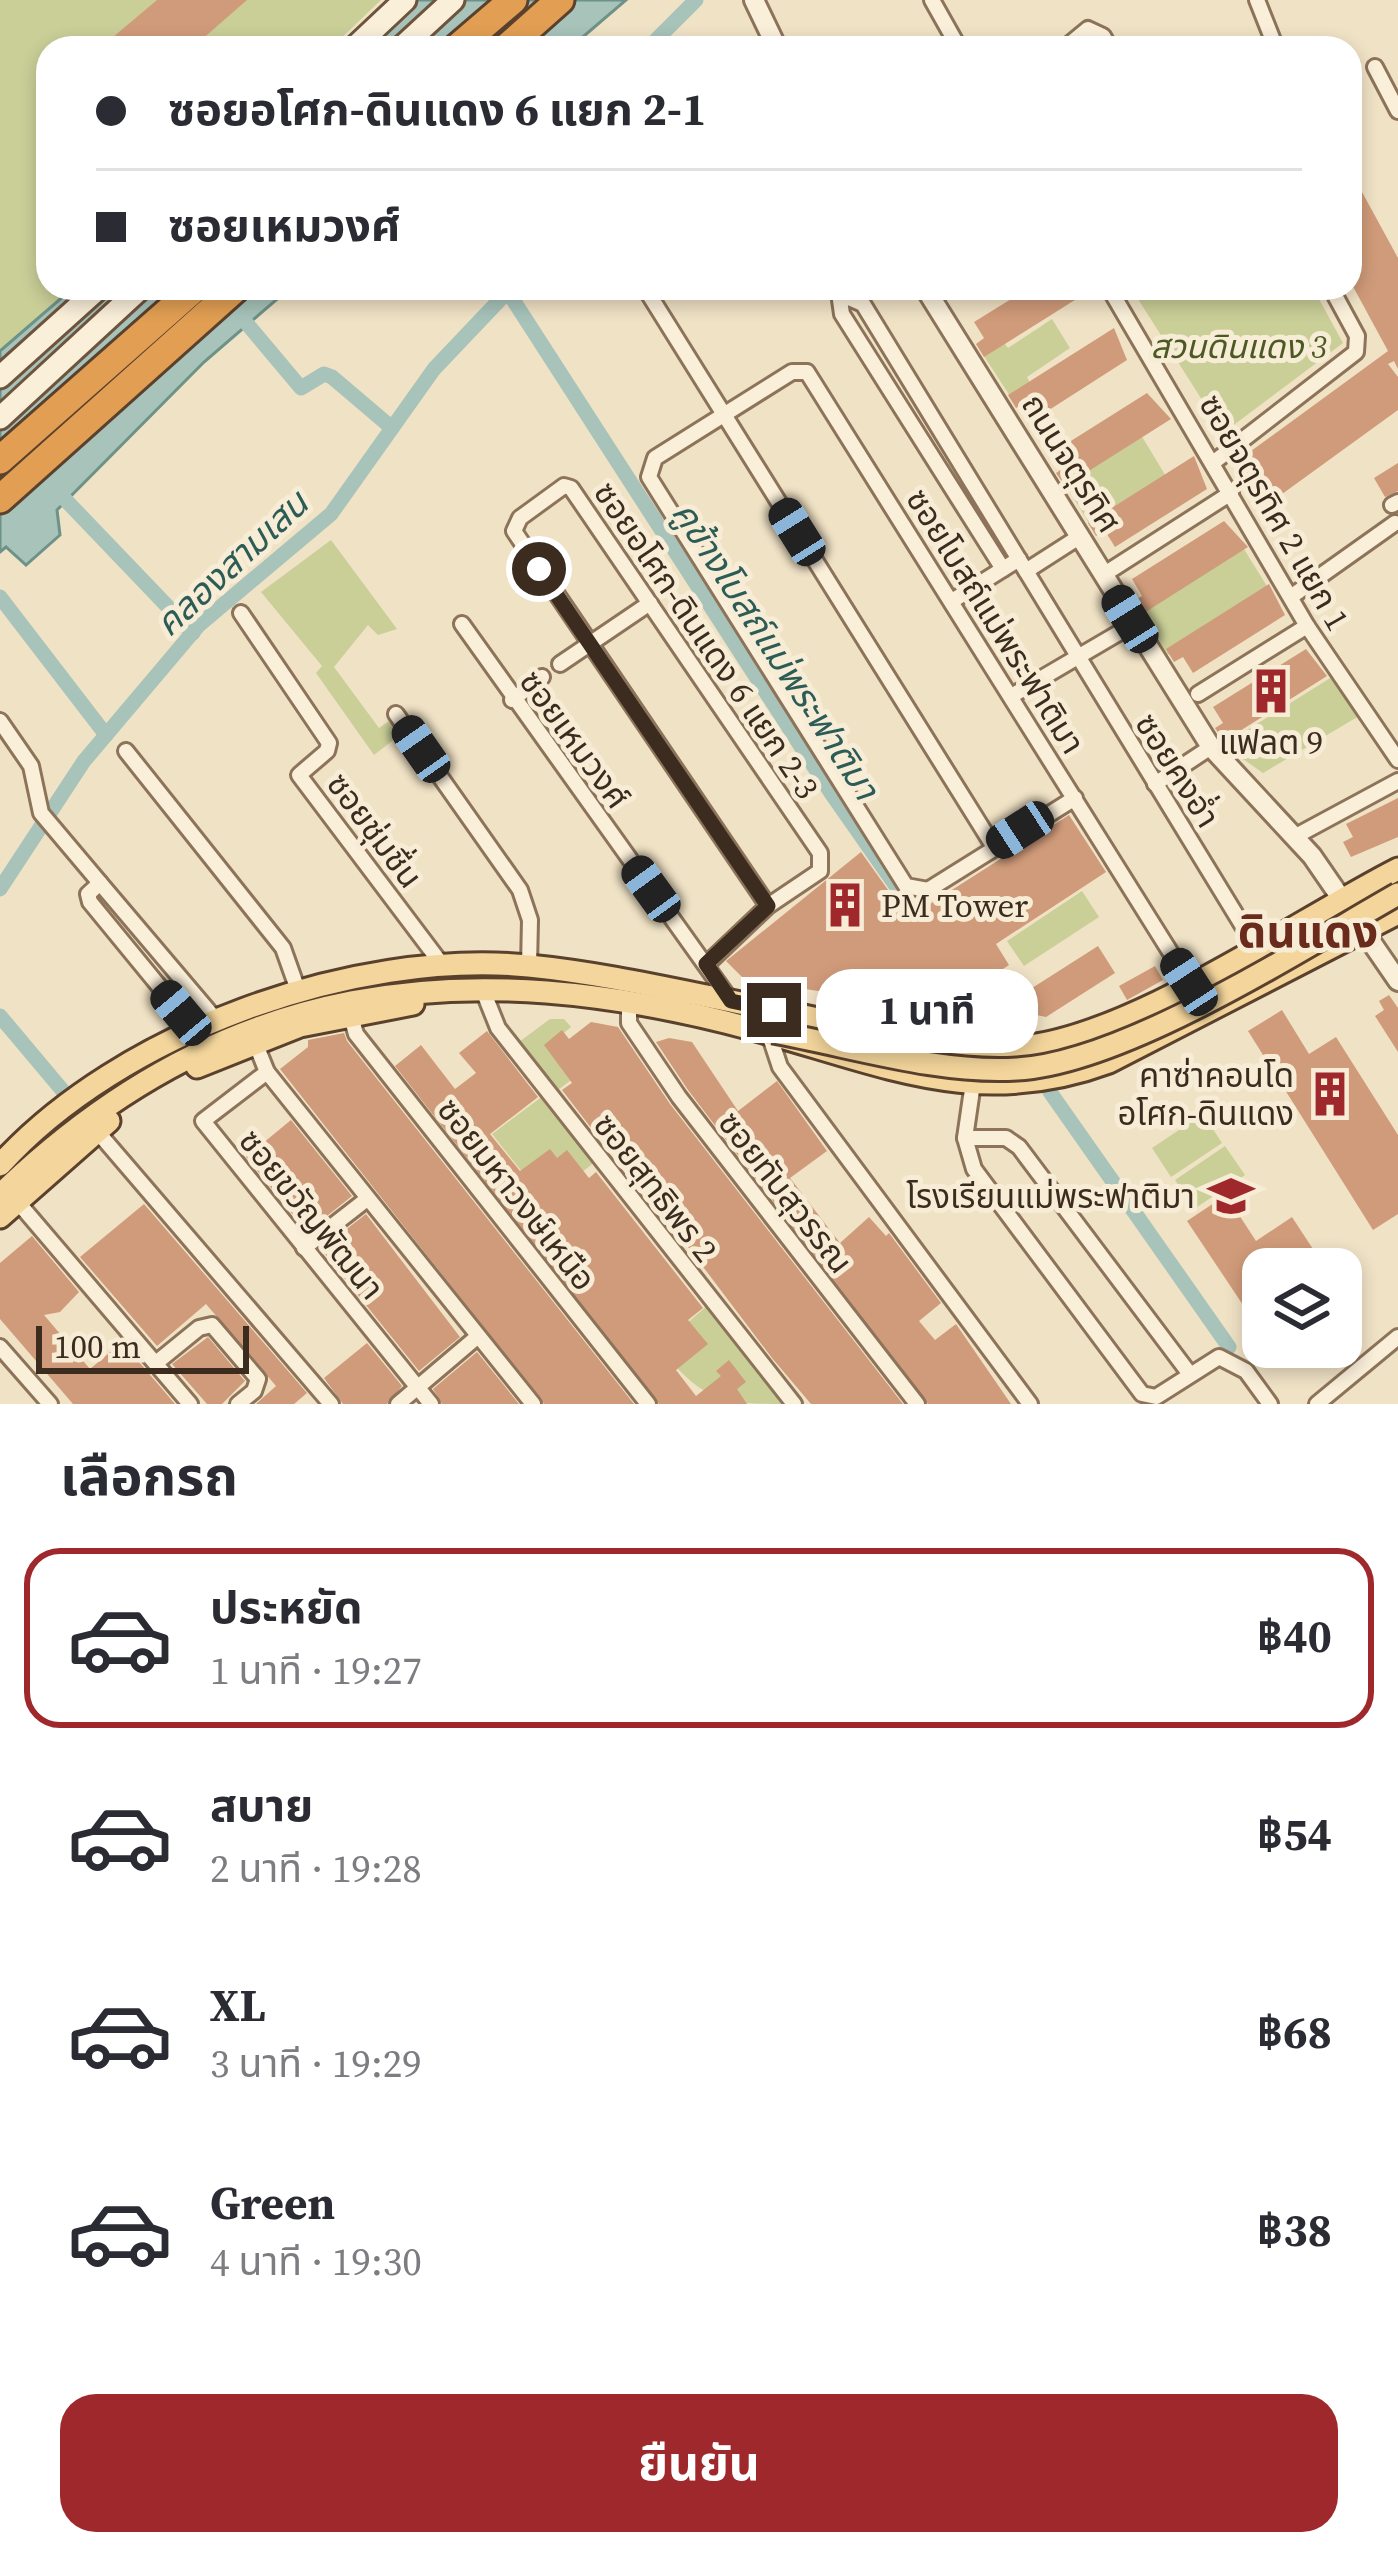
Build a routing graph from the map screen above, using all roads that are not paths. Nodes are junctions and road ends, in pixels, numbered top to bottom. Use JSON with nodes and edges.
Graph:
{"nodes":[{"id":1,"x":405,"y":0,"type":"edge"},
{"id":2,"x":453,"y":0,"type":"edge"},
{"id":3,"x":500,"y":0,"type":"edge"},
{"id":4,"x":513,"y":0,"type":"edge"},
{"id":5,"x":560,"y":0,"type":"edge"},
{"id":6,"x":737,"y":0,"type":"edge"},
{"id":7,"x":754,"y":0,"type":"edge"},
{"id":8,"x":932,"y":0,"type":"edge"},
{"id":9,"x":1256,"y":0,"type":"edge"},
{"id":10,"x":763,"y":25,"type":"junction"},
{"id":11,"x":367,"y":36,"type":"edge"},
{"id":12,"x":414,"y":36,"type":"edge"},
{"id":13,"x":469,"y":36,"type":"edge"},
{"id":14,"x":471,"y":36,"type":"edge"},
{"id":15,"x":520,"y":36,"type":"edge"},
{"id":16,"x":770,"y":36,"type":"edge"},
{"id":17,"x":952,"y":36,"type":"edge"},
{"id":18,"x":1271,"y":36,"type":"edge"},
{"id":19,"x":1375,"y":67,"type":"dead end"},
{"id":20,"x":1398,"y":111,"type":"edge"},
{"id":21,"x":86,"y":300,"type":"edge"},
{"id":22,"x":128,"y":300,"type":"edge"},
{"id":23,"x":181,"y":300,"type":"edge"},
{"id":24,"x":223,"y":300,"type":"edge"},
{"id":25,"x":652,"y":300,"type":"edge"},
{"id":26,"x":837,"y":300,"type":"edge"},
{"id":27,"x":854,"y":300,"type":"edge"},
{"id":28,"x":932,"y":300,"type":"edge"},
{"id":29,"x":1116,"y":300,"type":"edge"},
{"id":30,"x":1337,"y":300,"type":"edge"},
{"id":31,"x":0,"y":377,"type":"edge"},
{"id":32,"x":724,"y":415,"type":"junction"},
{"id":33,"x":0,"y":418,"type":"edge"},
{"id":34,"x":940,"y":426,"type":"junction"},
{"id":35,"x":922,"y":437,"type":"junction"},
{"id":36,"x":0,"y":460,"type":"edge"},
{"id":37,"x":1214,"y":462,"type":"junction"},
{"id":38,"x":1231,"y":493,"type":"junction"},
{"id":39,"x":0,"y":499,"type":"edge"},
{"id":40,"x":1395,"y":524,"type":"dead end"},
{"id":41,"x":1079,"y":537,"type":"junction"},
{"id":42,"x":1022,"y":565,"type":"junction"},
{"id":43,"x":1003,"y":569,"type":"junction"},
{"id":44,"x":1103,"y":574,"type":"junction"},
{"id":45,"x":1292,"y":596,"type":"junction"},
{"id":46,"x":952,"y":602,"type":"junction"},
{"id":47,"x":650,"y":603,"type":"junction"},
{"id":48,"x":242,"y":614,"type":"dead end"},
{"id":49,"x":462,"y":624,"type":"dead end"},
{"id":50,"x":1134,"y":625,"type":"junction"},
{"id":51,"x":1307,"y":626,"type":"junction"},
{"id":52,"x":590,"y":644,"type":"junction"},
{"id":53,"x":1077,"y":658,"type":"junction"},
{"id":54,"x":560,"y":664,"type":"dead end"},
{"id":55,"x":542,"y":677,"type":"dead end"},
{"id":56,"x":1198,"y":694,"type":"dead end"},
{"id":57,"x":1013,"y":695,"type":"junction"},
{"id":58,"x":512,"y":700,"type":"junction"},
{"id":59,"x":396,"y":714,"type":"dead end"},
{"id":60,"x":0,"y":722,"type":"edge"},
{"id":61,"x":1211,"y":747,"type":"junction"},
{"id":62,"x":126,"y":751,"type":"dead end"},
{"id":63,"x":1398,"y":760,"type":"edge"},
{"id":64,"x":1398,"y":781,"type":"edge"},
{"id":65,"x":1155,"y":784,"type":"junction"},
{"id":66,"x":1075,"y":797,"type":"junction"},
{"id":67,"x":1296,"y":836,"type":"junction"},
{"id":68,"x":994,"y":847,"type":"junction"},
{"id":69,"x":1398,"y":868,"type":"edge"},
{"id":70,"x":100,"y":883,"type":"junction"},
{"id":71,"x":1398,"y":894,"type":"edge"},
{"id":72,"x":1342,"y":897,"type":"junction"},
{"id":73,"x":768,"y":906,"type":"junction"},
{"id":74,"x":1398,"y":914,"type":"edge"},
{"id":75,"x":1365,"y":932,"type":"junction"},
{"id":76,"x":1255,"y":946,"type":"junction"},
{"id":77,"x":706,"y":964,"type":"junction"},
{"id":78,"x":443,"y":966,"type":"junction"},
{"id":79,"x":529,"y":966,"type":"junction"},
{"id":80,"x":1398,"y":981,"type":"edge"},
{"id":81,"x":1189,"y":982,"type":"junction"},
{"id":82,"x":299,"y":993,"type":"junction"},
{"id":83,"x":486,"y":998,"type":"junction"},
{"id":84,"x":594,"y":998,"type":"junction"},
{"id":85,"x":731,"y":1001,"type":"junction"},
{"id":86,"x":629,"y":1004,"type":"junction"},
{"id":87,"x":350,"y":1013,"type":"junction"},
{"id":88,"x":217,"y":1021,"type":"junction"},
{"id":89,"x":195,"y":1030,"type":"junction"},
{"id":90,"x":766,"y":1032,"type":"junction"},
{"id":91,"x":256,"y":1042,"type":"junction"},
{"id":92,"x":267,"y":1072,"type":"junction"},
{"id":93,"x":973,"y":1083,"type":"junction"},
{"id":94,"x":96,"y":1130,"type":"junction"},
{"id":95,"x":965,"y":1138,"type":"junction"},
{"id":96,"x":0,"y":1166,"type":"edge"},
{"id":97,"x":367,"y":1199,"type":"junction"},
{"id":98,"x":5,"y":1204,"type":"edge"},
{"id":99,"x":304,"y":1248,"type":"junction"},
{"id":100,"x":477,"y":1337,"type":"junction"},
{"id":101,"x":1398,"y":1337,"type":"edge"},
{"id":102,"x":0,"y":1347,"type":"edge"},
{"id":103,"x":156,"y":1363,"type":"junction"},
{"id":104,"x":1189,"y":1373,"type":"junction"},
{"id":105,"x":418,"y":1388,"type":"junction"},
{"id":106,"x":50,"y":1404,"type":"edge"},
{"id":107,"x":190,"y":1404,"type":"edge"},
{"id":108,"x":238,"y":1404,"type":"edge"},
{"id":109,"x":331,"y":1404,"type":"edge"},
{"id":110,"x":398,"y":1404,"type":"edge"},
{"id":111,"x":431,"y":1404,"type":"edge"},
{"id":112,"x":532,"y":1404,"type":"edge"},
{"id":113,"x":648,"y":1404,"type":"edge"},
{"id":114,"x":794,"y":1404,"type":"edge"},
{"id":115,"x":917,"y":1404,"type":"edge"},
{"id":116,"x":1030,"y":1404,"type":"edge"},
{"id":117,"x":1270,"y":1404,"type":"edge"},
{"id":118,"x":1317,"y":1404,"type":"edge"}],
"edges":[{"from":1,"to":11,"type":"main road"},
{"from":2,"to":12,"type":"main road"},
{"from":3,"to":13,"type":"highway"},
{"from":4,"to":14,"type":"highway"},
{"from":5,"to":15,"type":"highway"},
{"from":6,"to":10,"type":"street"},
{"from":7,"to":10,"type":"street"},
{"from":8,"to":17,"type":"street"},
{"from":9,"to":18,"type":"street"},
{"from":10,"to":16,"type":"street"},
{"from":19,"to":20,"type":"street"},
{"from":21,"to":31,"type":"main road"},
{"from":22,"to":33,"type":"main road"},
{"from":23,"to":36,"type":"highway"},
{"from":24,"to":39,"type":"highway"},
{"from":25,"to":32,"type":"street"},
{"from":26,"to":35,"type":"street","name":"ซอยคงอ่ำ"},
{"from":27,"to":34,"type":"street","name":"ซอยคงอ่ำ"},
{"from":28,"to":41,"type":"street","name":"ถนนจตุรทิศ"},
{"from":29,"to":37,"type":"street","name":"ซอยจตุรทิศ 2 แยก 1"},
{"from":30,"to":37,"type":"street"},
{"from":32,"to":46,"type":"street","name":"ซอยโบสถ์แม่พระฟาติมา"},
{"from":32,"to":68,"type":"street"},
{"from":32,"to":68,"type":"street"},
{"from":34,"to":35,"type":"street"},
{"from":34,"to":42,"type":"street","name":"ซอยคงอ่ำ"},
{"from":35,"to":43,"type":"street","name":"ซอยคงอ่ำ"},
{"from":37,"to":38,"type":"street","name":"ซอยจตุรทิศ 2 แยก 1"},
{"from":38,"to":44,"type":"street"},
{"from":38,"to":45,"type":"street","name":"ซอยจตุรทิศ 2 แยก 1"},
{"from":40,"to":45,"type":"street"},
{"from":41,"to":42,"type":"street"},
{"from":41,"to":44,"type":"street","name":"ถนนจตุรทิศ"},
{"from":42,"to":43,"type":"street"},
{"from":42,"to":53,"type":"street","name":"ซอยคงอ่ำ"},
{"from":43,"to":46,"type":"street"},
{"from":44,"to":50,"type":"street","name":"ถนนจตุรทิศ"},
{"from":45,"to":51,"type":"street","name":"ซอยจตุรทิศ 2 แยก 1"},
{"from":46,"to":57,"type":"street","name":"ซอยโบสถ์แม่พระฟาติมา"},
{"from":47,"to":52,"type":"street"},
{"from":47,"to":52,"type":"street","name":"ซอยอโศก-ดินแดง 6 แยก 2-3"},
{"from":47,"to":73,"type":"street","name":"ซอยอโศก-ดินแดง 6 แยก 2-3"},
{"from":48,"to":78,"type":"street","name":"ซอยชุ่มชื่น"},
{"from":49,"to":58,"type":"street","name":"ซอยเหมวงศ์"},
{"from":50,"to":53,"type":"street"},
{"from":50,"to":61,"type":"street","name":"ถนนจตุรทิศ"},
{"from":51,"to":56,"type":"street"},
{"from":51,"to":63,"type":"street","name":"ซอยจตุรทิศ 2 แยก 1"},
{"from":52,"to":54,"type":"street"},
{"from":52,"to":73,"type":"street"},
{"from":53,"to":57,"type":"street"},
{"from":53,"to":65,"type":"street","name":"ซอยคงอ่ำ"},
{"from":55,"to":58,"type":"street"},
{"from":57,"to":66,"type":"street","name":"ซอยโบสถ์แม่พระฟาติมา"},
{"from":58,"to":77,"type":"street","name":"ซอยเหมวงศ์"},
{"from":59,"to":79,"type":"street"},
{"from":60,"to":70,"type":"street"},
{"from":61,"to":65,"type":"street"},
{"from":61,"to":67,"type":"street","name":"ถนนจตุรทิศ"},
{"from":62,"to":82,"type":"street"},
{"from":64,"to":67,"type":"street"},
{"from":65,"to":76,"type":"street","name":"ซอยคงอ่ำ"},
{"from":66,"to":68,"type":"street"},
{"from":66,"to":81,"type":"street","name":"ซอยโบสถ์แม่พระฟาติมา"},
{"from":67,"to":72,"type":"street","name":"ถนนจตุรทิศ"},
{"from":69,"to":72,"type":"main road"},
{"from":70,"to":88,"type":"street"},
{"from":70,"to":89,"type":"street"},
{"from":71,"to":90,"type":"main road","bridge":true},
{"from":72,"to":75,"type":"street","name":"ถนนจตุรทิศ"},
{"from":72,"to":76,"type":"main road"},
{"from":73,"to":77,"type":"street"},
{"from":74,"to":75,"type":"main road"},
{"from":75,"to":80,"type":"street","name":"ถนนจตุรทิศ"},
{"from":75,"to":93,"type":"main road"},
{"from":76,"to":81,"type":"main road"},
{"from":77,"to":85,"type":"street","name":"ซอยเหมวงศ์"},
{"from":78,"to":79,"type":"main road"},
{"from":78,"to":82,"type":"main road"},
{"from":79,"to":85,"type":"main road"},
{"from":81,"to":85,"type":"main road"},
{"from":82,"to":88,"type":"main road"},
{"from":83,"to":84,"type":"main road"},
{"from":83,"to":87,"type":"main road"},
{"from":83,"to":114,"type":"street","name":"ซอยสุทธิพร 2"},
{"from":84,"to":86,"type":"main road"},
{"from":84,"to":98,"type":"main road"},
{"from":86,"to":90,"type":"main road"},
{"from":86,"to":115,"type":"street","name":"ซอยทับสุวรรณ"},
{"from":87,"to":91,"type":"main road"},
{"from":87,"to":113,"type":"street","name":"ซอยมหาวงษ์เหนือ"},
{"from":88,"to":89,"type":"main road"},
{"from":89,"to":96,"type":"main road"},
{"from":90,"to":93,"type":"main road"},
{"from":90,"to":116,"type":"street"},
{"from":91,"to":92,"type":"street","name":"ซอยขวัญพัฒนา"},
{"from":91,"to":94,"type":"main road"},
{"from":92,"to":97,"type":"street","name":"ซอยขวัญพัฒนา"},
{"from":92,"to":99,"type":"street","name":"ซอยขวัญพัฒนา"},
{"from":93,"to":95,"type":"street"},
{"from":94,"to":98,"type":"main road"},
{"from":94,"to":109,"type":"street"},
{"from":95,"to":104,"type":"street"},
{"from":95,"to":104,"type":"street"},
{"from":97,"to":99,"type":"street"},
{"from":97,"to":100,"type":"street","name":"ซอยขวัญพัฒนา"},
{"from":98,"to":103,"type":"street"},
{"from":99,"to":105,"type":"street","name":"ซอยขวัญพัฒนา"},
{"from":100,"to":105,"type":"street"},
{"from":100,"to":112,"type":"street","name":"ซอยขวัญพัฒนา"},
{"from":101,"to":118,"type":"street"},
{"from":102,"to":106,"type":"street"},
{"from":103,"to":107,"type":"street"},
{"from":103,"to":108,"type":"street"},
{"from":104,"to":117,"type":"street"},
{"from":105,"to":110,"type":"street"},
{"from":105,"to":111,"type":"street","name":"ซอยขวัญพัฒนา"}]}
